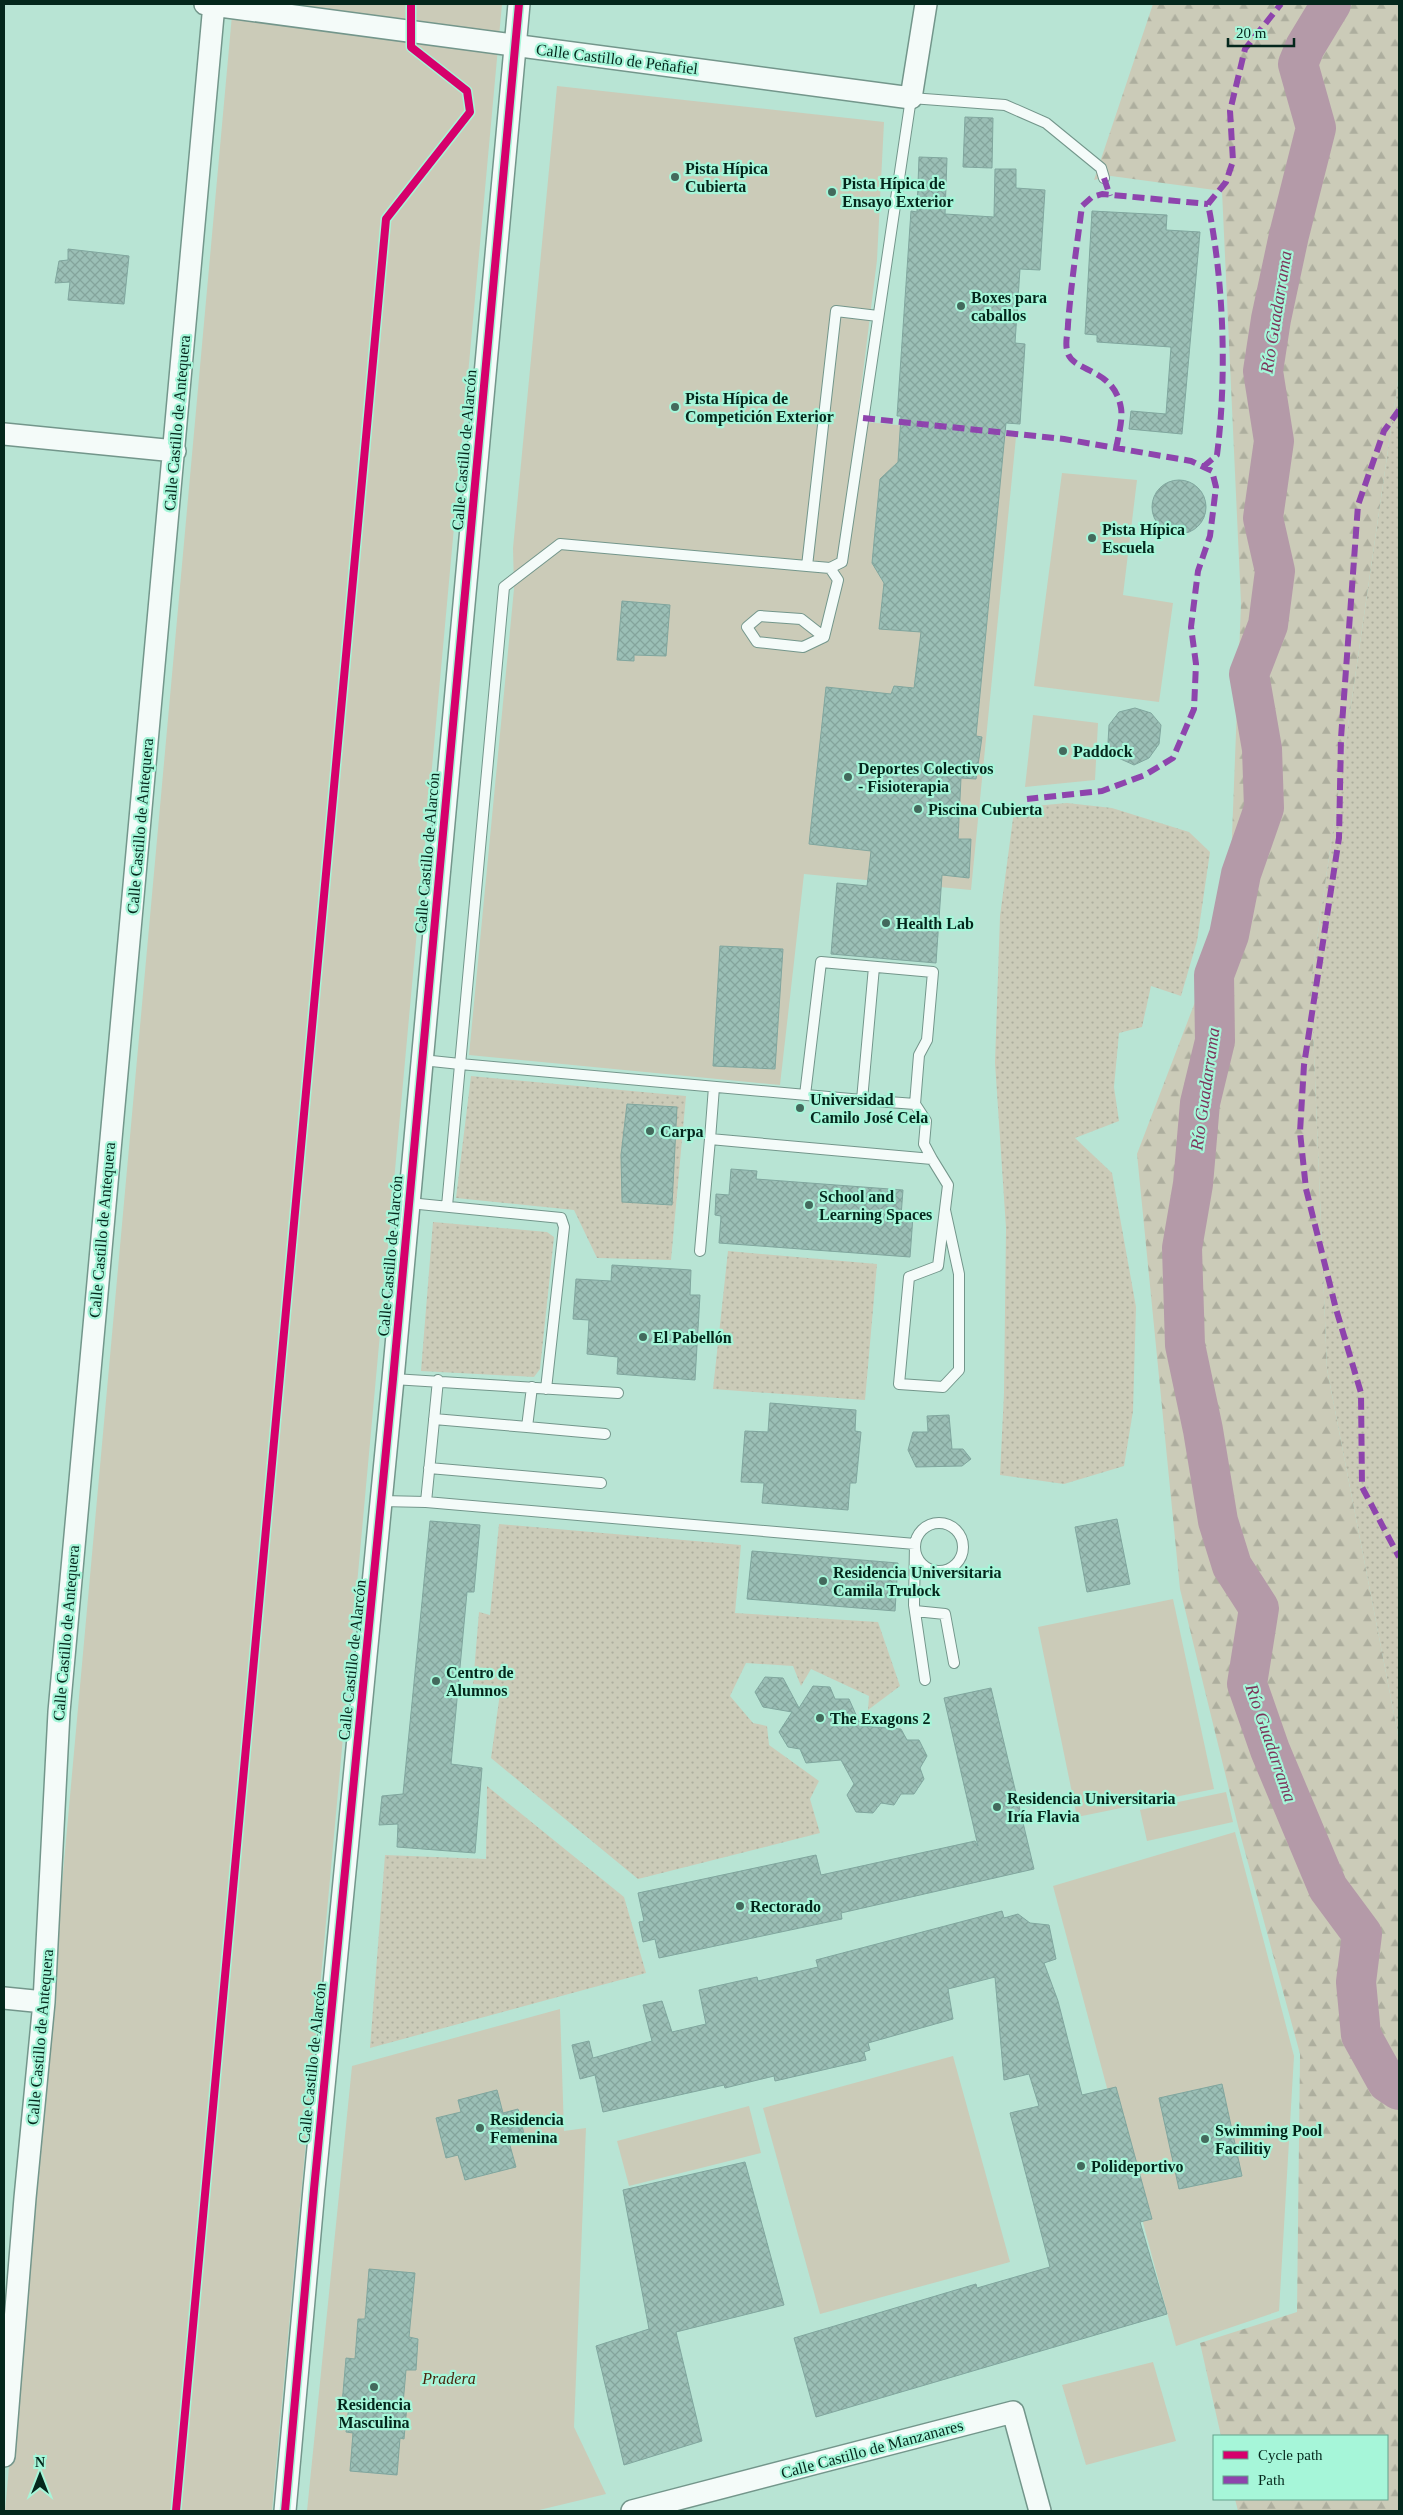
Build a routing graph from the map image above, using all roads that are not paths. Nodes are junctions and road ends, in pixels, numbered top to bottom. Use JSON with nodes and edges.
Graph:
{"nodes":[{"id":1,"x":211,"y":4,"type":"edge"},
{"id":2,"x":519,"y":4,"type":"edge"},
{"id":3,"x":926,"y":4,"type":"edge"},
{"id":4,"x":515,"y":46,"type":"junction"},
{"id":5,"x":911,"y":98,"type":"junction"},
{"id":6,"x":1104,"y":178,"type":"dead end"},
{"id":7,"x":878,"y":316,"type":"junction"},
{"id":8,"x":4,"y":434,"type":"edge"},
{"id":9,"x":175,"y":451,"type":"junction"},
{"id":10,"x":807,"y":566,"type":"junction"},
{"id":11,"x":830,"y":568,"type":"junction"},
{"id":12,"x":824,"y":637,"type":"junction"},
{"id":13,"x":874,"y":967,"type":"junction"},
{"id":14,"x":422,"y":1060,"type":"junction"},
{"id":15,"x":460,"y":1064,"type":"junction"},
{"id":16,"x":714,"y":1086,"type":"junction"},
{"id":17,"x":806,"y":1095,"type":"junction"},
{"id":18,"x":862,"y":1100,"type":"junction"},
{"id":19,"x":915,"y":1104,"type":"junction"},
{"id":20,"x":710,"y":1139,"type":"junction"},
{"id":21,"x":932,"y":1159,"type":"junction"},
{"id":22,"x":409,"y":1203,"type":"junction"},
{"id":23,"x":447,"y":1206,"type":"junction"},
{"id":24,"x":945,"y":1210,"type":"junction"},
{"id":25,"x":700,"y":1251,"type":"dead end"},
{"id":26,"x":393,"y":1379,"type":"junction"},
{"id":27,"x":438,"y":1380,"type":"junction"},
{"id":28,"x":532,"y":1387,"type":"junction"},
{"id":29,"x":546,"y":1388,"type":"junction"},
{"id":30,"x":618,"y":1392,"type":"dead end"},
{"id":31,"x":434,"y":1419,"type":"junction"},
{"id":32,"x":528,"y":1427,"type":"junction"},
{"id":33,"x":605,"y":1434,"type":"dead end"},
{"id":34,"x":429,"y":1468,"type":"junction"},
{"id":35,"x":600,"y":1483,"type":"dead end"},
{"id":36,"x":381,"y":1501,"type":"junction"},
{"id":37,"x":426,"y":1502,"type":"junction"},
{"id":38,"x":916,"y":1544,"type":"junction"},
{"id":39,"x":915,"y":1611,"type":"junction"},
{"id":40,"x":954,"y":1663,"type":"dead end"},
{"id":41,"x":925,"y":1680,"type":"dead end"},
{"id":42,"x":4,"y":1998,"type":"edge"},
{"id":43,"x":44,"y":2002,"type":"junction"},
{"id":44,"x":6,"y":2417,"type":"edge"},
{"id":45,"x":4,"y":2456,"type":"edge"},
{"id":46,"x":285,"y":2511,"type":"edge"},
{"id":47,"x":632,"y":2511,"type":"edge"},
{"id":48,"x":1040,"y":2511,"type":"edge"}],
"edges":[{"from":1,"to":4,"type":"street","name":"Calle Castillo de Peñafiel"},
{"from":1,"to":9,"type":"street","name":"Calle Castillo de Antequera"},
{"from":2,"to":4,"type":"street","name":"Calle Castillo de Alarcón"},
{"from":3,"to":5,"type":"street"},
{"from":4,"to":5,"type":"street","name":"Calle Castillo de Peñafiel"},
{"from":4,"to":14,"type":"street","name":"Calle Castillo de Alarcón"},
{"from":5,"to":6,"type":"lane"},
{"from":5,"to":7,"type":"lane"},
{"from":7,"to":10,"type":"lane"},
{"from":7,"to":11,"type":"lane"},
{"from":8,"to":9,"type":"street"},
{"from":9,"to":43,"type":"street","name":"Calle Castillo de Antequera"},
{"from":10,"to":11,"type":"lane"},
{"from":10,"to":15,"type":"lane"},
{"from":11,"to":12,"type":"lane"},
{"from":12,"to":12,"type":"lane"},
{"from":13,"to":17,"type":"lane"},
{"from":13,"to":18,"type":"lane"},
{"from":13,"to":19,"type":"lane"},
{"from":14,"to":15,"type":"lane"},
{"from":14,"to":22,"type":"street","name":"Calle Castillo de Alarcón"},
{"from":15,"to":16,"type":"lane"},
{"from":15,"to":23,"type":"lane"},
{"from":16,"to":17,"type":"lane"},
{"from":16,"to":20,"type":"lane"},
{"from":17,"to":18,"type":"lane"},
{"from":18,"to":19,"type":"lane"},
{"from":19,"to":21,"type":"lane"},
{"from":20,"to":21,"type":"lane"},
{"from":20,"to":25,"type":"lane"},
{"from":21,"to":24,"type":"lane"},
{"from":22,"to":23,"type":"lane"},
{"from":22,"to":26,"type":"street","name":"Calle Castillo de Alarcón"},
{"from":23,"to":29,"type":"lane"},
{"from":24,"to":24,"type":"lane"},
{"from":26,"to":27,"type":"lane"},
{"from":26,"to":36,"type":"street","name":"Calle Castillo de Alarcón"},
{"from":27,"to":28,"type":"lane"},
{"from":27,"to":31,"type":"lane"},
{"from":28,"to":29,"type":"lane"},
{"from":28,"to":32,"type":"lane"},
{"from":29,"to":30,"type":"lane"},
{"from":31,"to":32,"type":"lane"},
{"from":31,"to":34,"type":"lane"},
{"from":32,"to":33,"type":"lane"},
{"from":34,"to":35,"type":"lane"},
{"from":34,"to":37,"type":"lane"},
{"from":36,"to":37,"type":"lane"},
{"from":36,"to":46,"type":"street","name":"Calle Castillo de Alarcón"},
{"from":37,"to":38,"type":"lane"},
{"from":38,"to":38,"type":"lane"},
{"from":38,"to":39,"type":"lane"},
{"from":39,"to":40,"type":"lane"},
{"from":39,"to":41,"type":"lane"},
{"from":42,"to":43,"type":"street"},
{"from":43,"to":44,"type":"street","name":"Calle Castillo de Antequera"},
{"from":44,"to":45,"type":"street","name":"Calle Castillo de Antequera"},
{"from":47,"to":48,"type":"street","name":"Calle Castillo de Manzanares"}]}
